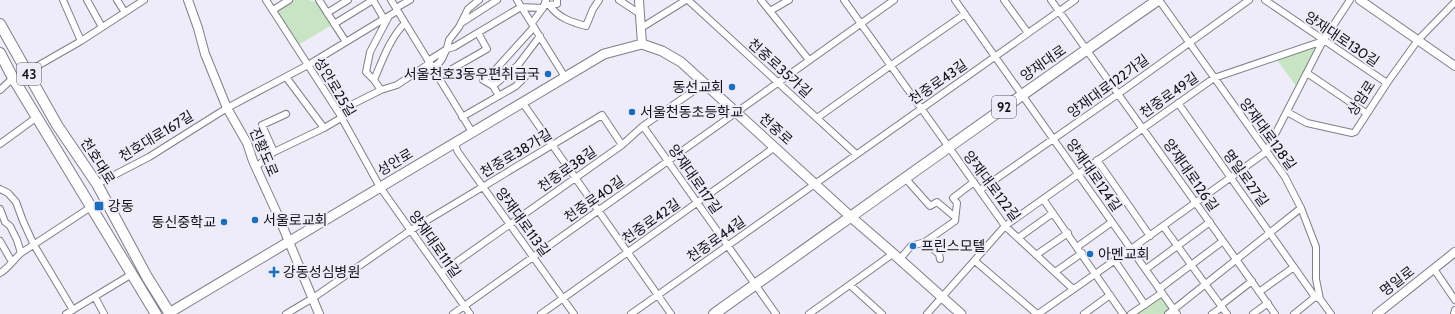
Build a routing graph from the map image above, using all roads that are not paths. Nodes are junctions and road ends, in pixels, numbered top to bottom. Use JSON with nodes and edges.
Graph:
{"nodes":[{"id":1,"x":63,"y":0,"type":"edge"},
{"id":2,"x":87,"y":0,"type":"edge"},
{"id":3,"x":117,"y":0,"type":"edge"},
{"id":4,"x":144,"y":0,"type":"edge"},
{"id":5,"x":188,"y":0,"type":"edge"},
{"id":6,"x":266,"y":0,"type":"edge"},
{"id":7,"x":289,"y":0,"type":"edge"},
{"id":8,"x":318,"y":0,"type":"edge"},
{"id":9,"x":348,"y":0,"type":"edge"},
{"id":10,"x":373,"y":0,"type":"edge"},
{"id":11,"x":391,"y":0,"type":"edge"},
{"id":12,"x":410,"y":0,"type":"edge"},
{"id":13,"x":479,"y":0,"type":"edge"},
{"id":14,"x":497,"y":0,"type":"edge"},
{"id":15,"x":517,"y":0,"type":"edge"},
{"id":16,"x":557,"y":0,"type":"edge"},
{"id":17,"x":599,"y":0,"type":"edge"},
{"id":18,"x":619,"y":0,"type":"edge"},
{"id":19,"x":640,"y":0,"type":"edge"},
{"id":20,"x":687,"y":0,"type":"edge"},
{"id":21,"x":761,"y":0,"type":"edge"},
{"id":22,"x":789,"y":0,"type":"edge"},
{"id":23,"x":844,"y":0,"type":"edge"},
{"id":24,"x":894,"y":0,"type":"edge"},
{"id":25,"x":955,"y":0,"type":"edge"},
{"id":26,"x":1004,"y":0,"type":"edge"},
{"id":27,"x":1051,"y":0,"type":"edge"},
{"id":28,"x":1074,"y":0,"type":"edge"},
{"id":29,"x":1158,"y":0,"type":"edge"},
{"id":30,"x":1249,"y":0,"type":"edge"},
{"id":31,"x":1265,"y":0,"type":"edge"},
{"id":32,"x":1350,"y":0,"type":"edge"},
{"id":33,"x":1360,"y":0,"type":"edge"},
{"id":34,"x":677,"y":2,"type":"edge"},
{"id":35,"x":1452,"y":2,"type":"edge"},
{"id":36,"x":546,"y":5,"type":"edge"},
{"id":37,"x":521,"y":7,"type":"junction"},
{"id":38,"x":273,"y":10,"type":"junction"},
{"id":39,"x":396,"y":10,"type":"junction"},
{"id":40,"x":124,"y":11,"type":"junction"},
{"id":41,"x":770,"y":11,"type":"junction"},
{"id":42,"x":1059,"y":11,"type":"junction"},
{"id":43,"x":327,"y":13,"type":"junction"},
{"id":44,"x":640,"y":14,"type":"junction"},
{"id":45,"x":965,"y":14,"type":"junction"},
{"id":46,"x":386,"y":17,"type":"junction"},
{"id":47,"x":462,"y":22,"type":"junction"},
{"id":48,"x":405,"y":23,"type":"junction"},
{"id":49,"x":0,"y":24,"type":"edge"},
{"id":50,"x":334,"y":24,"type":"junction"},
{"id":51,"x":860,"y":24,"type":"junction"},
{"id":52,"x":533,"y":25,"type":"junction"},
{"id":53,"x":102,"y":27,"type":"junction"},
{"id":54,"x":641,"y":28,"type":"junction"},
{"id":55,"x":478,"y":33,"type":"junction"},
{"id":56,"x":1028,"y":33,"type":"junction"},
{"id":57,"x":540,"y":36,"type":"junction"},
{"id":58,"x":1418,"y":40,"type":"junction"},
{"id":59,"x":80,"y":41,"type":"junction"},
{"id":60,"x":1323,"y":41,"type":"junction"},
{"id":61,"x":346,"y":42,"type":"junction"},
{"id":62,"x":1188,"y":42,"type":"junction"},
{"id":63,"x":642,"y":44,"type":"junction"},
{"id":64,"x":447,"y":49,"type":"junction"},
{"id":65,"x":1087,"y":50,"type":"junction"},
{"id":66,"x":0,"y":53,"type":"edge"},
{"id":67,"x":995,"y":56,"type":"junction"},
{"id":68,"x":809,"y":60,"type":"junction"},
{"id":69,"x":430,"y":64,"type":"junction"},
{"id":70,"x":308,"y":65,"type":"junction"},
{"id":71,"x":890,"y":66,"type":"junction"},
{"id":72,"x":1455,"y":66,"type":"edge"},
{"id":73,"x":27,"y":72,"type":"junction"},
{"id":74,"x":530,"y":73,"type":"dead end"},
{"id":75,"x":1307,"y":73,"type":"junction"},
{"id":76,"x":286,"y":77,"type":"junction"},
{"id":77,"x":438,"y":77,"type":"junction"},
{"id":78,"x":565,"y":77,"type":"junction"},
{"id":79,"x":13,"y":78,"type":"junction"},
{"id":80,"x":1214,"y":78,"type":"junction"},
{"id":81,"x":374,"y":80,"type":"junction"},
{"id":82,"x":778,"y":82,"type":"junction"},
{"id":83,"x":705,"y":83,"type":"junction"},
{"id":84,"x":1387,"y":83,"type":"junction"},
{"id":85,"x":493,"y":86,"type":"junction"},
{"id":86,"x":0,"y":90,"type":"edge"},
{"id":87,"x":381,"y":90,"type":"junction"},
{"id":88,"x":1118,"y":94,"type":"junction"},
{"id":89,"x":1022,"y":95,"type":"junction"},
{"id":90,"x":499,"y":96,"type":"junction"},
{"id":91,"x":522,"y":102,"type":"junction"},
{"id":92,"x":1178,"y":103,"type":"junction"},
{"id":93,"x":227,"y":108,"type":"junction"},
{"id":94,"x":921,"y":108,"type":"junction"},
{"id":95,"x":737,"y":112,"type":"junction"},
{"id":96,"x":1287,"y":112,"type":"junction"},
{"id":97,"x":1366,"y":113,"type":"junction"},
{"id":98,"x":286,"y":114,"type":"dead end"},
{"id":99,"x":340,"y":116,"type":"junction"},
{"id":100,"x":37,"y":117,"type":"junction"},
{"id":101,"x":462,"y":117,"type":"junction"},
{"id":102,"x":817,"y":118,"type":"junction"},
{"id":103,"x":643,"y":126,"type":"junction"},
{"id":104,"x":324,"y":128,"type":"junction"},
{"id":105,"x":1143,"y":128,"type":"junction"},
{"id":106,"x":472,"y":132,"type":"junction"},
{"id":107,"x":1054,"y":139,"type":"junction"},
{"id":108,"x":454,"y":143,"type":"junction"},
{"id":109,"x":0,"y":144,"type":"edge"},
{"id":110,"x":622,"y":145,"type":"junction"},
{"id":111,"x":552,"y":146,"type":"junction"},
{"id":112,"x":775,"y":147,"type":"junction"},
{"id":113,"x":949,"y":148,"type":"junction"},
{"id":114,"x":274,"y":152,"type":"junction"},
{"id":115,"x":1266,"y":152,"type":"junction"},
{"id":116,"x":856,"y":154,"type":"junction"},
{"id":117,"x":1097,"y":160,"type":"junction"},
{"id":118,"x":668,"y":161,"type":"junction"},
{"id":119,"x":256,"y":167,"type":"junction"},
{"id":120,"x":1078,"y":174,"type":"junction"},
{"id":121,"x":1231,"y":177,"type":"junction"},
{"id":122,"x":575,"y":178,"type":"junction"},
{"id":123,"x":906,"y":179,"type":"junction"},
{"id":124,"x":974,"y":182,"type":"junction"},
{"id":125,"x":814,"y":183,"type":"junction"},
{"id":126,"x":96,"y":184,"type":"junction"},
{"id":127,"x":483,"y":186,"type":"junction"},
{"id":128,"x":380,"y":187,"type":"junction"},
{"id":129,"x":0,"y":189,"type":"edge"},
{"id":130,"x":980,"y":190,"type":"junction"},
{"id":131,"x":1043,"y":199,"type":"junction"},
{"id":132,"x":1196,"y":202,"type":"junction"},
{"id":133,"x":697,"y":203,"type":"junction"},
{"id":134,"x":91,"y":207,"type":"junction"},
{"id":135,"x":1301,"y":208,"type":"junction"},
{"id":136,"x":0,"y":209,"type":"edge"},
{"id":137,"x":598,"y":211,"type":"junction"},
{"id":138,"x":1053,"y":213,"type":"junction"},
{"id":139,"x":851,"y":217,"type":"junction"},
{"id":140,"x":956,"y":217,"type":"junction"},
{"id":141,"x":1112,"y":222,"type":"junction"},
{"id":142,"x":1210,"y":222,"type":"junction"},
{"id":143,"x":510,"y":224,"type":"junction"},
{"id":144,"x":1005,"y":226,"type":"junction"},
{"id":145,"x":1163,"y":226,"type":"junction"},
{"id":146,"x":411,"y":230,"type":"junction"},
{"id":147,"x":1270,"y":232,"type":"junction"},
{"id":148,"x":1068,"y":233,"type":"junction"},
{"id":149,"x":1150,"y":236,"type":"junction"},
{"id":150,"x":1018,"y":238,"type":"junction"},
{"id":151,"x":1223,"y":241,"type":"junction"},
{"id":152,"x":0,"y":242,"type":"edge"},
{"id":153,"x":289,"y":242,"type":"junction"},
{"id":154,"x":925,"y":242,"type":"junction"},
{"id":155,"x":34,"y":246,"type":"junction"},
{"id":156,"x":727,"y":246,"type":"junction"},
{"id":157,"x":1178,"y":246,"type":"junction"},
{"id":158,"x":1077,"y":247,"type":"junction"},
{"id":159,"x":1131,"y":249,"type":"junction"},
{"id":160,"x":627,"y":252,"type":"junction"},
{"id":161,"x":1455,"y":252,"type":"edge"},
{"id":162,"x":21,"y":253,"type":"junction"},
{"id":163,"x":1082,"y":253,"type":"junction"},
{"id":164,"x":1036,"y":254,"type":"junction"},
{"id":165,"x":897,"y":256,"type":"junction"},
{"id":166,"x":533,"y":257,"type":"junction"},
{"id":167,"x":940,"y":259,"type":"dead end"},
{"id":168,"x":1236,"y":259,"type":"junction"},
{"id":169,"x":975,"y":261,"type":"junction"},
{"id":170,"x":1115,"y":261,"type":"junction"},
{"id":171,"x":12,"y":262,"type":"junction"},
{"id":172,"x":1191,"y":264,"type":"junction"},
{"id":173,"x":1294,"y":267,"type":"junction"},
{"id":174,"x":1146,"y":269,"type":"junction"},
{"id":175,"x":1434,"y":269,"type":"junction"},
{"id":176,"x":1055,"y":272,"type":"junction"},
{"id":177,"x":0,"y":273,"type":"edge"},
{"id":178,"x":441,"y":273,"type":"junction"},
{"id":179,"x":132,"y":274,"type":"junction"},
{"id":180,"x":1096,"y":274,"type":"junction"},
{"id":181,"x":1252,"y":281,"type":"junction"},
{"id":182,"x":1205,"y":284,"type":"junction"},
{"id":183,"x":756,"y":285,"type":"junction"},
{"id":184,"x":850,"y":285,"type":"junction"},
{"id":185,"x":1074,"y":289,"type":"junction"},
{"id":186,"x":1160,"y":291,"type":"junction"},
{"id":187,"x":1259,"y":292,"type":"junction"},
{"id":188,"x":1110,"y":294,"type":"junction"},
{"id":189,"x":657,"y":295,"type":"junction"},
{"id":190,"x":95,"y":297,"type":"junction"},
{"id":191,"x":313,"y":298,"type":"junction"},
{"id":192,"x":563,"y":298,"type":"junction"},
{"id":193,"x":942,"y":298,"type":"junction"},
{"id":194,"x":1318,"y":298,"type":"junction"},
{"id":195,"x":1455,"y":300,"type":"edge"},
{"id":196,"x":1268,"y":303,"type":"junction"},
{"id":197,"x":1144,"y":305,"type":"junction"},
{"id":198,"x":464,"y":306,"type":"junction"},
{"id":199,"x":1221,"y":306,"type":"junction"},
{"id":200,"x":73,"y":310,"type":"junction"},
{"id":201,"x":1455,"y":310,"type":"edge"},
{"id":202,"x":819,"y":311,"type":"edge"},
{"id":203,"x":1175,"y":312,"type":"edge"},
{"id":204,"x":66,"y":314,"type":"edge"},
{"id":205,"x":104,"y":314,"type":"edge"},
{"id":206,"x":156,"y":314,"type":"edge"},
{"id":207,"x":169,"y":314,"type":"edge"},
{"id":208,"x":286,"y":314,"type":"edge"},
{"id":209,"x":319,"y":314,"type":"edge"},
{"id":210,"x":453,"y":314,"type":"edge"},
{"id":211,"x":470,"y":314,"type":"edge"},
{"id":212,"x":540,"y":314,"type":"edge"},
{"id":213,"x":574,"y":314,"type":"edge"},
{"id":214,"x":631,"y":314,"type":"edge"},
{"id":215,"x":671,"y":314,"type":"edge"},
{"id":216,"x":714,"y":314,"type":"edge"},
{"id":217,"x":776,"y":314,"type":"edge"},
{"id":218,"x":809,"y":314,"type":"edge"},
{"id":219,"x":882,"y":314,"type":"edge"},
{"id":220,"x":927,"y":314,"type":"edge"},
{"id":221,"x":961,"y":314,"type":"edge"},
{"id":222,"x":1038,"y":314,"type":"edge"},
{"id":223,"x":1084,"y":314,"type":"edge"},
{"id":224,"x":1123,"y":314,"type":"edge"},
{"id":225,"x":1132,"y":314,"type":"edge"},
{"id":226,"x":1168,"y":314,"type":"edge"},
{"id":227,"x":1212,"y":314,"type":"edge"},
{"id":228,"x":1227,"y":314,"type":"edge"},
{"id":229,"x":1253,"y":314,"type":"edge"},
{"id":230,"x":1275,"y":314,"type":"edge"},
{"id":231,"x":1294,"y":314,"type":"edge"},
{"id":232,"x":1331,"y":314,"type":"edge"},
{"id":233,"x":1377,"y":314,"type":"edge"},
{"id":234,"x":1454,"y":314,"type":"edge"}],
"edges":[{"from":1,"to":59,"type":"street"},
{"from":2,"to":53,"type":"street"},
{"from":3,"to":40,"type":"street"},
{"from":4,"to":40,"type":"street"},
{"from":5,"to":93,"type":"street","name":"진황도로"},
{"from":6,"to":38,"type":"street","name":"성안로25길"},
{"from":7,"to":38,"type":"street"},
{"from":8,"to":43,"type":"street"},
{"from":9,"to":43,"type":"street"},
{"from":10,"to":46,"type":"street"},
{"from":10,"to":50,"type":"street"},
{"from":11,"to":39,"type":"street"},
{"from":12,"to":39,"type":"street","name":"천호대로167길"},
{"from":13,"to":47,"type":"street"},
{"from":14,"to":47,"type":"street"},
{"from":15,"to":37,"type":"street"},
{"from":16,"to":36,"type":"street"},
{"from":17,"to":36,"type":"street"},
{"from":18,"to":44,"type":"street"},
{"from":19,"to":44,"type":"street"},
{"from":20,"to":34,"type":"street"},
{"from":20,"to":82,"type":"street","name":"천중로35가길"},
{"from":21,"to":41,"type":"street"},
{"from":22,"to":41,"type":"street"},
{"from":23,"to":51,"type":"street","name":"양재대로122길"},
{"from":24,"to":51,"type":"street","name":"천중로40길"},
{"from":25,"to":45,"type":"street","name":"양재대로124길"},
{"from":26,"to":56,"type":"street"},
{"from":27,"to":42,"type":"street","name":"양재대로126길"},
{"from":28,"to":42,"type":"street","name":"천중로43길"},
{"from":29,"to":62,"type":"street","name":"양재대로128길"},
{"from":29,"to":65,"type":"main road","name":"양재대로","number":"92"},
{"from":30,"to":62,"type":"street","name":"양재대로122가길"},
{"from":31,"to":60,"type":"street","name":"양재대로130길"},
{"from":32,"to":60,"type":"street"},
{"from":33,"to":58,"type":"street"},
{"from":34,"to":54,"type":"street"},
{"from":35,"to":58,"type":"street","name":"상암로"},
{"from":36,"to":37,"type":"street"},
{"from":36,"to":52,"type":"street"},
{"from":37,"to":52,"type":"street"},
{"from":37,"to":55,"type":"street"},
{"from":38,"to":70,"type":"street","name":"성안로25길"},
{"from":39,"to":46,"type":"street","name":"천호대로167길"},
{"from":39,"to":48,"type":"street"},
{"from":40,"to":53,"type":"street"},
{"from":41,"to":68,"type":"street"},
{"from":42,"to":56,"type":"street","name":"천중로43길"},
{"from":42,"to":65,"type":"street","name":"양재대로126길"},
{"from":43,"to":50,"type":"street"},
{"from":44,"to":54,"type":"street"},
{"from":45,"to":67,"type":"street","name":"양재대로124길"},
{"from":45,"to":71,"type":"street"},
{"from":46,"to":61,"type":"street","name":"천호대로167길"},
{"from":46,"to":81,"type":"street"},
{"from":47,"to":64,"type":"street"},
{"from":48,"to":69,"type":"street"},
{"from":48,"to":81,"type":"street"},
{"from":49,"to":73,"type":"main road","name":"천호대로","number":"43"},
{"from":50,"to":61,"type":"street"},
{"from":51,"to":68,"type":"street","name":"천중로40길"},
{"from":51,"to":71,"type":"street","name":"양재대로122길"},
{"from":52,"to":57,"type":"street"},
{"from":52,"to":85,"type":"street"},
{"from":53,"to":59,"type":"street"},
{"from":54,"to":63,"type":"street"},
{"from":55,"to":64,"type":"street"},
{"from":55,"to":77,"type":"street"},
{"from":56,"to":67,"type":"street","name":"천중로43길"},
{"from":57,"to":78,"type":"street"},
{"from":57,"to":85,"type":"street"},
{"from":58,"to":72,"type":"street"},
{"from":58,"to":84,"type":"street","name":"상암로"},
{"from":59,"to":73,"type":"street"},
{"from":60,"to":75,"type":"street"},
{"from":60,"to":80,"type":"street","name":"천중로49길"},
{"from":60,"to":84,"type":"street","name":"양재대로130길"},
{"from":61,"to":70,"type":"street","name":"천호대로167길"},
{"from":62,"to":80,"type":"street","name":"양재대로128길"},
{"from":62,"to":88,"type":"street","name":"양재대로122가길"},
{"from":63,"to":78,"type":"main road","name":"성안로"},
{"from":63,"to":83,"type":"main road","name":"천중로"},
{"from":64,"to":69,"type":"street"},
{"from":65,"to":88,"type":"street","name":"양재대로126길"},
{"from":65,"to":89,"type":"main road","name":"양재대로","number":"92"},
{"from":66,"to":79,"type":"main road"},
{"from":67,"to":89,"type":"street","name":"양재대로124길"},
{"from":67,"to":94,"type":"street","name":"천중로43길"},
{"from":68,"to":82,"type":"street","name":"천중로40길"},
{"from":69,"to":77,"type":"street"},
{"from":69,"to":87,"type":"street"},
{"from":70,"to":76,"type":"street","name":"천호대로167길"},
{"from":70,"to":99,"type":"street","name":"성안로25길"},
{"from":71,"to":94,"type":"street","name":"양재대로122길"},
{"from":71,"to":102,"type":"street"},
{"from":73,"to":126,"type":"main road","name":"천호대로","number":"43"},
{"from":74,"to":90,"type":"street"},
{"from":75,"to":96,"type":"street"},
{"from":75,"to":97,"type":"street"},
{"from":76,"to":93,"type":"street","name":"천호대로167길"},
{"from":76,"to":104,"type":"street"},
{"from":77,"to":101,"type":"street"},
{"from":78,"to":91,"type":"main road","name":"성안로"},
{"from":79,"to":86,"type":"street"},
{"from":79,"to":100,"type":"main road"},
{"from":80,"to":92,"type":"street","name":"천중로49길"},
{"from":80,"to":115,"type":"street","name":"양재대로128길"},
{"from":81,"to":87,"type":"street"},
{"from":82,"to":95,"type":"street","name":"천중로40길"},
{"from":82,"to":102,"type":"street","name":"천중로35가길"},
{"from":83,"to":95,"type":"main road","name":"천중로"},
{"from":83,"to":103,"type":"street","name":"천중로38길"},
{"from":84,"to":97,"type":"street","name":"상암로"},
{"from":85,"to":90,"type":"street"},
{"from":87,"to":99,"type":"street"},
{"from":88,"to":105,"type":"street","name":"양재대로126길"},
{"from":88,"to":107,"type":"street","name":"양재대로122가길"},
{"from":89,"to":107,"type":"street","name":"양재대로124길"},
{"from":89,"to":113,"type":"main road","name":"양재대로","number":"92"},
{"from":90,"to":101,"type":"street"},
{"from":91,"to":106,"type":"main road","name":"성안로"},
{"from":91,"to":111,"type":"street"},
{"from":92,"to":105,"type":"street","name":"천중로49길"},
{"from":92,"to":121,"type":"street","name":"명일로27길"},
{"from":93,"to":119,"type":"street","name":"진황도로"},
{"from":93,"to":126,"type":"street","name":"천호대로167길"},
{"from":94,"to":113,"type":"street","name":"양재대로122길"},
{"from":94,"to":116,"type":"street","name":"천중로43길"},
{"from":95,"to":112,"type":"main road","name":"천중로"},
{"from":95,"to":118,"type":"street","name":"천중로40길"},
{"from":96,"to":97,"type":"street","name":"상암로"},
{"from":96,"to":115,"type":"street"},
{"from":98,"to":114,"type":"street"},
{"from":99,"to":104,"type":"street"},
{"from":99,"to":128,"type":"street","name":"성안로25길"},
{"from":100,"to":109,"type":"street"},
{"from":100,"to":134,"type":"main road"},
{"from":101,"to":106,"type":"street"},
{"from":102,"to":116,"type":"street","name":"천중로35가길"},
{"from":103,"to":110,"type":"street","name":"천중로38길"},
{"from":103,"to":118,"type":"street","name":"양재대로117길"},
{"from":104,"to":114,"type":"street"},
{"from":105,"to":117,"type":"street","name":"천중로49길"},
{"from":105,"to":132,"type":"street","name":"양재대로126길"},
{"from":106,"to":108,"type":"main road","name":"성안로"},
{"from":107,"to":120,"type":"street","name":"양재대로124길"},
{"from":107,"to":130,"type":"street","name":"양재대로122가길"},
{"from":108,"to":127,"type":"street","name":"양재대로113길"},
{"from":108,"to":128,"type":"main road","name":"성안로"},
{"from":110,"to":111,"type":"street","name":"천중로38가길"},
{"from":110,"to":122,"type":"street","name":"천중로38길"},
{"from":111,"to":122,"type":"street"},
{"from":111,"to":127,"type":"street","name":"천중로38가길"},
{"from":112,"to":125,"type":"main road","name":"천중로"},
{"from":112,"to":133,"type":"street","name":"천중로42길"},
{"from":113,"to":123,"type":"main road","name":"양재대로","number":"92"},
{"from":113,"to":124,"type":"street","name":"양재대로122길"},
{"from":114,"to":119,"type":"street"},
{"from":115,"to":121,"type":"street"},
{"from":115,"to":135,"type":"street","name":"양재대로128길"},
{"from":116,"to":125,"type":"street","name":"천중로43길"},
{"from":117,"to":120,"type":"street","name":"천중로49길"},
{"from":117,"to":149,"type":"street"},
{"from":118,"to":133,"type":"street","name":"양재대로117길"},
{"from":118,"to":137,"type":"street","name":"천중로40길"},
{"from":119,"to":153,"type":"street","name":"진황도로"},
{"from":120,"to":131,"type":"street","name":"천중로49길"},
{"from":120,"to":141,"type":"street","name":"양재대로124길"},
{"from":121,"to":132,"type":"street"},
{"from":121,"to":147,"type":"street","name":"명일로27길"},
{"from":122,"to":137,"type":"street"},
{"from":122,"to":143,"type":"street","name":"천중로38길"},
{"from":123,"to":139,"type":"main road","name":"양재대로","number":"92"},
{"from":123,"to":140,"type":"street"},
{"from":124,"to":130,"type":"street","name":"양재대로122길"},
{"from":124,"to":140,"type":"street"},
{"from":125,"to":139,"type":"main road","name":"천중로"},
{"from":125,"to":156,"type":"street","name":"천중로44길"},
{"from":126,"to":207,"type":"main road","name":"천호대로","number":"43"},
{"from":127,"to":143,"type":"street","name":"양재대로113길"},
{"from":127,"to":146,"type":"street","name":"천중로38가길"},
{"from":128,"to":146,"type":"street","name":"양재대로111길"},
{"from":128,"to":153,"type":"main road","name":"성안로"},
{"from":129,"to":155,"type":"street"},
{"from":130,"to":144,"type":"street","name":"양재대로122길"},
{"from":131,"to":138,"type":"street"},
{"from":131,"to":144,"type":"street","name":"천중로49길"},
{"from":132,"to":142,"type":"street","name":"양재대로126길"},
{"from":132,"to":145,"type":"street"},
{"from":133,"to":156,"type":"street","name":"양재대로117길"},
{"from":133,"to":160,"type":"street","name":"천중로42길"},
{"from":134,"to":155,"type":"street"},
{"from":134,"to":179,"type":"main road"},
{"from":135,"to":147,"type":"street"},
{"from":135,"to":194,"type":"street","name":"양재대로128길"},
{"from":136,"to":162,"type":"street"},
{"from":137,"to":160,"type":"street"},
{"from":137,"to":166,"type":"street","name":"천중로40길"},
{"from":138,"to":148,"type":"street"},
{"from":138,"to":150,"type":"street","name":"양재대로122길"},
{"from":139,"to":165,"type":"main road","name":"천중로"},
{"from":139,"to":183,"type":"main road","name":"양재대로","number":"92"},
{"from":140,"to":154,"type":"street"},
{"from":141,"to":158,"type":"street"},
{"from":141,"to":159,"type":"street","name":"양재대로124길"},
{"from":142,"to":151,"type":"street","name":"양재대로126길"},
{"from":142,"to":157,"type":"street"},
{"from":143,"to":166,"type":"street","name":"양재대로113길"},
{"from":143,"to":178,"type":"street","name":"천중로38길"},
{"from":144,"to":150,"type":"street","name":"양재대로122길"},
{"from":144,"to":169,"type":"street","name":"천중로49길"},
{"from":145,"to":149,"type":"street"},
{"from":145,"to":157,"type":"street"},
{"from":146,"to":178,"type":"street","name":"양재대로111길"},
{"from":146,"to":191,"type":"street","name":"천중로38가길"},
{"from":147,"to":168,"type":"street"},
{"from":147,"to":173,"type":"street","name":"명일로27길"},
{"from":148,"to":158,"type":"street"},
{"from":148,"to":164,"type":"street"},
{"from":149,"to":159,"type":"street"},
{"from":150,"to":164,"type":"street","name":"양재대로122길"},
{"from":151,"to":168,"type":"street","name":"양재대로126길"},
{"from":151,"to":172,"type":"street"},
{"from":152,"to":171,"type":"street"},
{"from":153,"to":191,"type":"street","name":"진황도로"},
{"from":153,"to":207,"type":"main road","name":"성안로"},
{"from":154,"to":165,"type":"street"},
{"from":154,"to":167,"type":"street"},
{"from":155,"to":162,"type":"street"},
{"from":155,"to":200,"type":"street"},
{"from":156,"to":183,"type":"street","name":"양재대로117길"},
{"from":156,"to":189,"type":"street","name":"천중로44길"},
{"from":157,"to":172,"type":"street"},
{"from":157,"to":174,"type":"street"},
{"from":158,"to":163,"type":"street"},
{"from":159,"to":170,"type":"street"},
{"from":159,"to":174,"type":"street","name":"양재대로124길"},
{"from":160,"to":189,"type":"street"},
{"from":160,"to":192,"type":"street","name":"천중로42길"},
{"from":161,"to":175,"type":"street","name":"명일로"},
{"from":162,"to":171,"type":"street"},
{"from":163,"to":176,"type":"street"},
{"from":163,"to":180,"type":"street"},
{"from":164,"to":176,"type":"street","name":"양재대로122길"},
{"from":165,"to":184,"type":"street"},
{"from":165,"to":193,"type":"main road","name":"천중로"},
{"from":166,"to":192,"type":"street","name":"양재대로113길"},
{"from":166,"to":198,"type":"street","name":"천중로40길"},
{"from":168,"to":181,"type":"street","name":"양재대로126길"},
{"from":168,"to":182,"type":"street"},
{"from":169,"to":193,"type":"street","name":"천중로49길"},
{"from":169,"to":222,"type":"street"},
{"from":170,"to":180,"type":"street"},
{"from":170,"to":197,"type":"street"},
{"from":171,"to":177,"type":"street"},
{"from":172,"to":182,"type":"street"},
{"from":172,"to":186,"type":"street"},
{"from":173,"to":187,"type":"street"},
{"from":173,"to":194,"type":"street","name":"명일로27길"},
{"from":174,"to":186,"type":"street","name":"양재대로124길"},
{"from":175,"to":195,"type":"street","name":"명일로"},
{"from":175,"to":233,"type":"street","name":"명일로"},
{"from":176,"to":185,"type":"street","name":"양재대로122길"},
{"from":178,"to":198,"type":"street","name":"양재대로111길"},
{"from":179,"to":190,"type":"street"},
{"from":179,"to":206,"type":"main road"},
{"from":180,"to":185,"type":"street"},
{"from":180,"to":188,"type":"street"},
{"from":181,"to":187,"type":"street","name":"양재대로126길"},
{"from":181,"to":199,"type":"street"},
{"from":182,"to":199,"type":"street"},
{"from":182,"to":203,"type":"street"},
{"from":183,"to":216,"type":"main road","name":"양재대로","number":"92"},
{"from":183,"to":217,"type":"street"},
{"from":184,"to":202,"type":"street"},
{"from":184,"to":219,"type":"street"},
{"from":185,"to":222,"type":"street"},
{"from":186,"to":197,"type":"street"},
{"from":186,"to":203,"type":"street","name":"양재대로124길"},
{"from":187,"to":196,"type":"street","name":"양재대로126길"},
{"from":188,"to":223,"type":"street"},
{"from":188,"to":224,"type":"street"},
{"from":189,"to":214,"type":"street","name":"천중로44길"},
{"from":189,"to":215,"type":"street"},
{"from":190,"to":200,"type":"street"},
{"from":190,"to":205,"type":"street"},
{"from":191,"to":208,"type":"street","name":"천중로38가길"},
{"from":191,"to":209,"type":"street","name":"진황도로"},
{"from":192,"to":212,"type":"street","name":"천중로42길"},
{"from":192,"to":213,"type":"street","name":"양재대로113길"},
{"from":193,"to":220,"type":"street","name":"천중로49길"},
{"from":193,"to":221,"type":"main road","name":"천중로"},
{"from":194,"to":231,"type":"street"},
{"from":194,"to":232,"type":"street","name":"명일로27길"},
{"from":196,"to":229,"type":"street"},
{"from":196,"to":230,"type":"street","name":"양재대로126길"},
{"from":197,"to":225,"type":"street"},
{"from":198,"to":210,"type":"street","name":"천중로40길"},
{"from":198,"to":211,"type":"street","name":"양재대로111길"},
{"from":199,"to":227,"type":"street"},
{"from":199,"to":228,"type":"street"},
{"from":200,"to":204,"type":"street"},
{"from":201,"to":234,"type":"street"},
{"from":202,"to":218,"type":"street"},
{"from":203,"to":226,"type":"street"}]}
